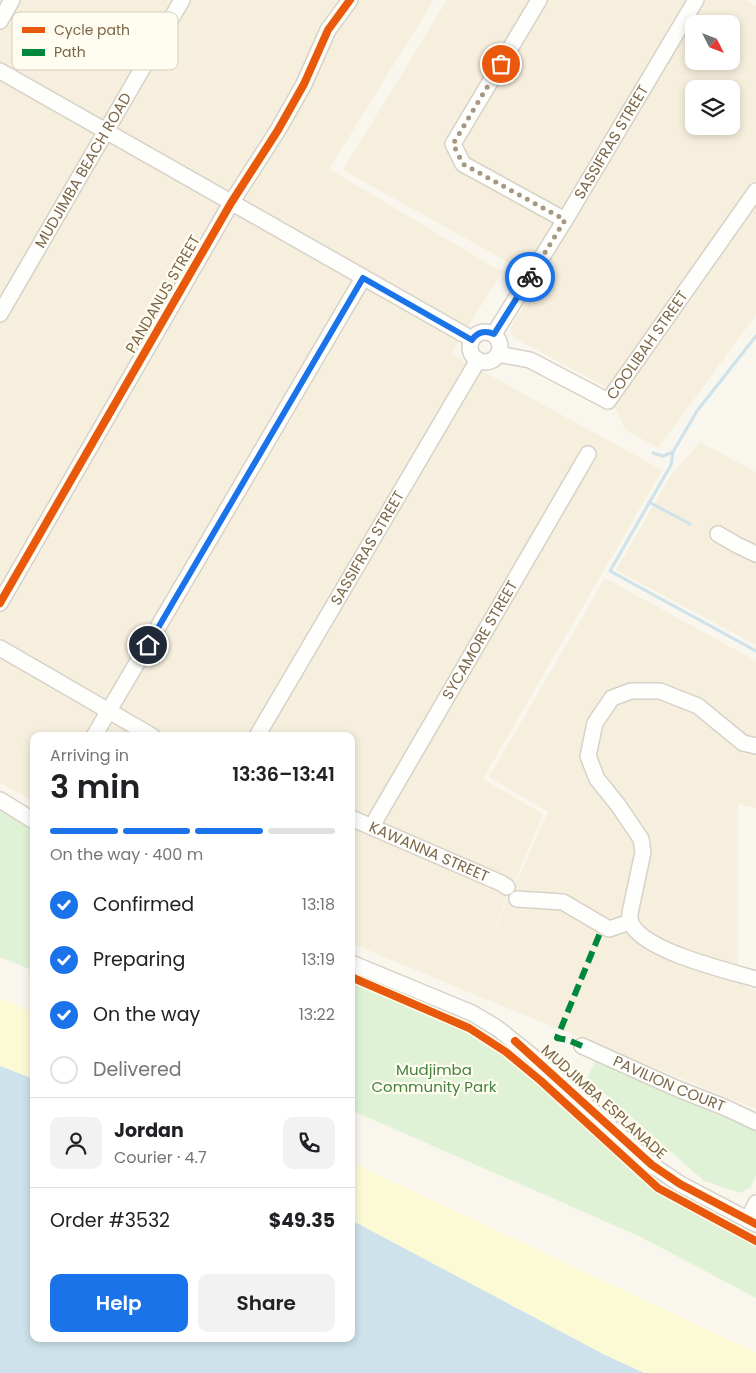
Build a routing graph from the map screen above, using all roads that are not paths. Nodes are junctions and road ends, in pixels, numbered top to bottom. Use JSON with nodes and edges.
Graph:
{"nodes":[{"id":1,"x":12,"y":0,"type":"edge"},
{"id":2,"x":182,"y":0,"type":"edge"},
{"id":3,"x":350,"y":0,"type":"edge"},
{"id":4,"x":539,"y":0,"type":"edge"},
{"id":5,"x":696,"y":0,"type":"edge"},
{"id":6,"x":175,"y":12,"type":"edge"},
{"id":7,"x":0,"y":21,"type":"edge"},
{"id":8,"x":141,"y":70,"type":"edge"},
{"id":9,"x":0,"y":71,"type":"edge"},
{"id":10,"x":106,"y":131,"type":"junction"},
{"id":11,"x":756,"y":191,"type":"edge"},
{"id":12,"x":231,"y":203,"type":"junction"},
{"id":13,"x":565,"y":220,"type":"junction"},
{"id":14,"x":363,"y":278,"type":"junction"},
{"id":15,"x":0,"y":314,"type":"edge"},
{"id":16,"x":494,"y":334,"type":"junction"},
{"id":17,"x":472,"y":340,"type":"junction"},
{"id":18,"x":498,"y":354,"type":"junction"},
{"id":19,"x":478,"y":360,"type":"junction"},
{"id":20,"x":588,"y":454,"type":"dead end"},
{"id":21,"x":718,"y":534,"type":"dead end"},
{"id":22,"x":756,"y":554,"type":"edge"},
{"id":23,"x":0,"y":603,"type":"edge"},
{"id":24,"x":0,"y":648,"type":"edge"},
{"id":25,"x":109,"y":711,"type":"junction"},
{"id":26,"x":96,"y":732,"type":"edge"},
{"id":27,"x":145,"y":732,"type":"edge"},
{"id":28,"x":259,"y":732,"type":"edge"},
{"id":29,"x":756,"y":746,"type":"edge"},
{"id":30,"x":0,"y":800,"type":"edge"},
{"id":31,"x":30,"y":818,"type":"edge"},
{"id":32,"x":355,"y":820,"type":"edge"},
{"id":33,"x":372,"y":826,"type":"junction"},
{"id":34,"x":630,"y":922,"type":"junction"},
{"id":35,"x":355,"y":965,"type":"edge"},
{"id":36,"x":756,"y":978,"type":"edge"},
{"id":37,"x":582,"y":1046,"type":"dead end"},
{"id":38,"x":756,"y":1122,"type":"edge"},
{"id":39,"x":756,"y":1204,"type":"edge"},
{"id":40,"x":752,"y":1222,"type":"edge"}],
"edges":[{"from":1,"to":7,"type":"street"},
{"from":2,"to":6,"type":"street","name":"MUDJIMBA BEACH ROAD"},
{"from":3,"to":12,"type":"street","name":"PANDANUS STREET"},
{"from":4,"to":13,"type":"street"},
{"from":5,"to":13,"type":"street","name":"SASSIFRAS STREET"},
{"from":8,"to":10,"type":"street","name":"MUDJIMBA BEACH ROAD"},
{"from":9,"to":10,"type":"street"},
{"from":10,"to":12,"type":"street"},
{"from":10,"to":15,"type":"street","name":"MUDJIMBA BEACH ROAD"},
{"from":11,"to":18,"type":"street","name":"COOLIBAH STREET"},
{"from":12,"to":14,"type":"street"},
{"from":12,"to":23,"type":"street","name":"PANDANUS STREET"},
{"from":13,"to":16,"type":"street","name":"SASSIFRAS STREET"},
{"from":14,"to":17,"type":"street"},
{"from":14,"to":25,"type":"street"},
{"from":16,"to":17,"type":"street"},
{"from":16,"to":18,"type":"street"},
{"from":17,"to":19,"type":"street"},
{"from":18,"to":19,"type":"street"},
{"from":19,"to":28,"type":"street","name":"SASSIFRAS STREET"},
{"from":20,"to":33,"type":"street","name":"SYCAMORE STREET"},
{"from":21,"to":22,"type":"street"},
{"from":24,"to":25,"type":"street"},
{"from":25,"to":26,"type":"street"},
{"from":25,"to":27,"type":"street"},
{"from":29,"to":34,"type":"street"},
{"from":30,"to":31,"type":"street"},
{"from":32,"to":33,"type":"street","name":"KAWANNA STREET"},
{"from":33,"to":34,"type":"street","name":"KAWANNA STREET"},
{"from":34,"to":36,"type":"street"},
{"from":35,"to":40,"type":"street","name":"MUDJIMBA ESPLANADE"},
{"from":37,"to":38,"type":"street","name":"PAVILION COURT"},
{"from":39,"to":40,"type":"street"}]}
